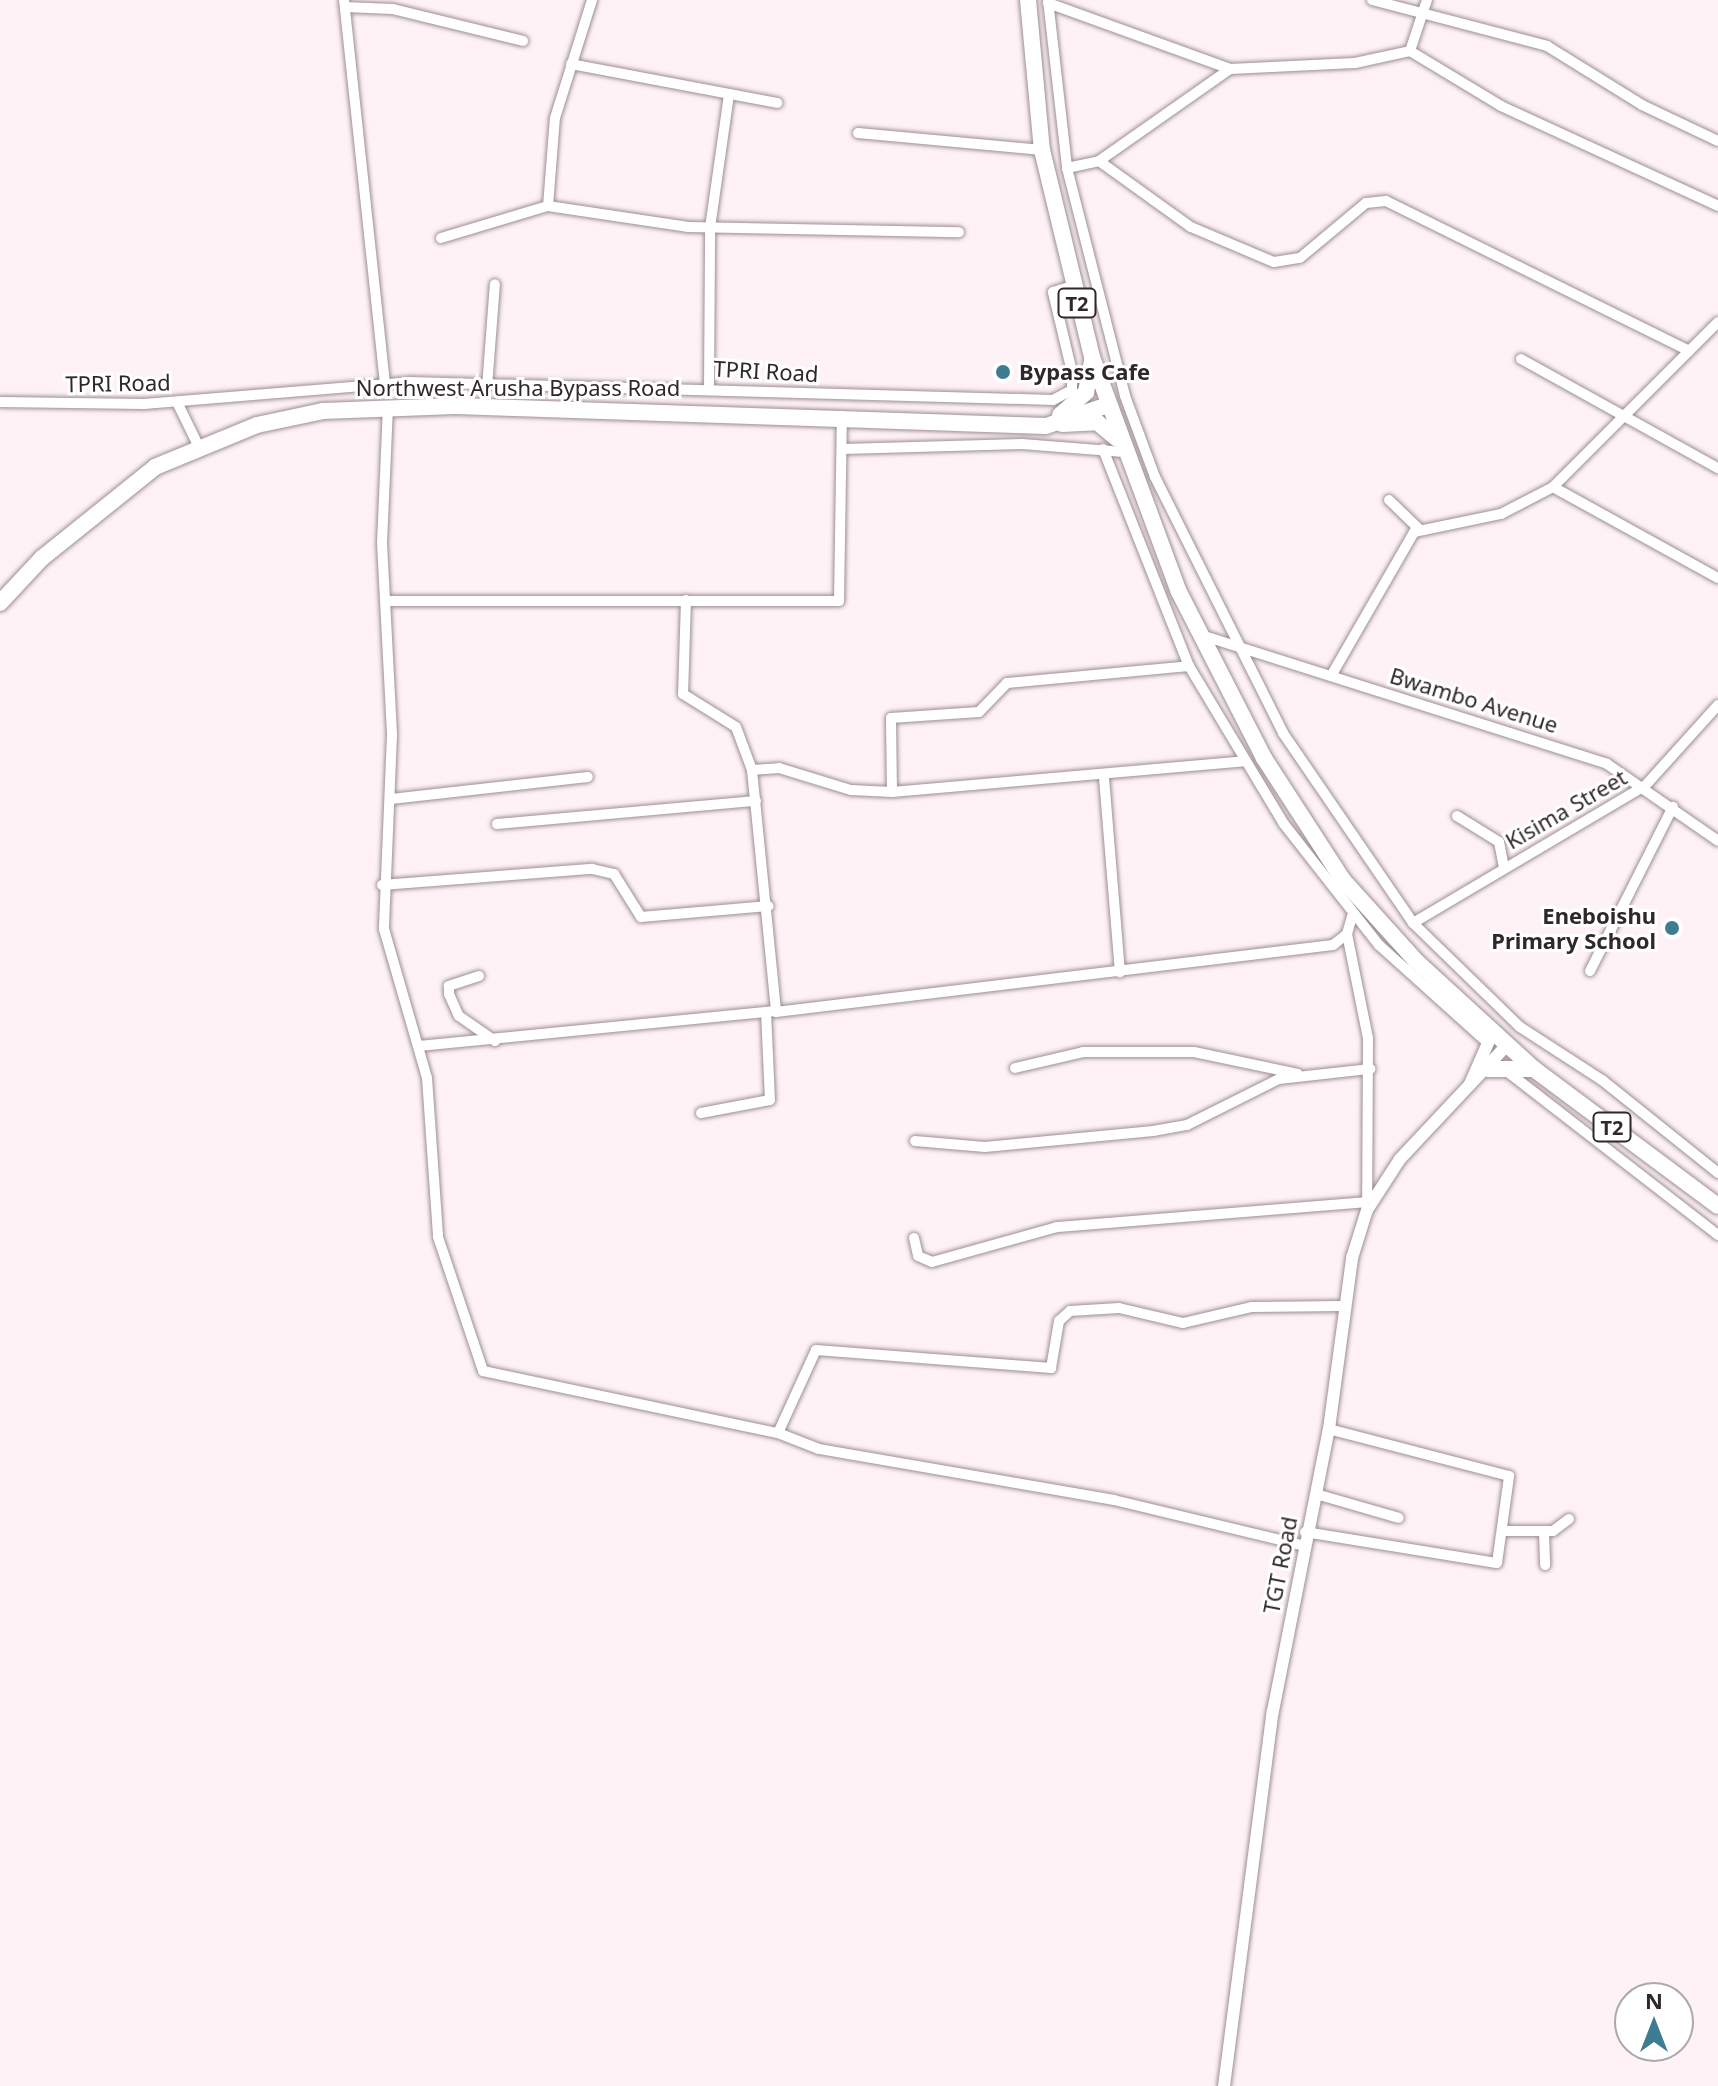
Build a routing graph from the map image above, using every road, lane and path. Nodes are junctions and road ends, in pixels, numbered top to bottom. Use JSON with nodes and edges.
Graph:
{"nodes":[{"id":1,"x":592,"y":0,"type":"edge"},
{"id":2,"x":1028,"y":0,"type":"edge"},
{"id":3,"x":1372,"y":0,"type":"edge"},
{"id":4,"x":1427,"y":0,"type":"edge"},
{"id":5,"x":1048,"y":1,"type":"edge"},
{"id":6,"x":345,"y":3,"type":"edge"},
{"id":7,"x":1425,"y":18,"type":"junction"},
{"id":8,"x":523,"y":41,"type":"dead end"},
{"id":9,"x":1410,"y":51,"type":"junction"},
{"id":10,"x":571,"y":64,"type":"junction"},
{"id":11,"x":1230,"y":69,"type":"junction"},
{"id":12,"x":729,"y":95,"type":"junction"},
{"id":13,"x":777,"y":103,"type":"dead end"},
{"id":14,"x":858,"y":133,"type":"dead end"},
{"id":15,"x":1718,"y":141,"type":"edge"},
{"id":16,"x":1042,"y":150,"type":"junction"},
{"id":17,"x":1099,"y":161,"type":"junction"},
{"id":18,"x":1067,"y":168,"type":"junction"},
{"id":19,"x":548,"y":206,"type":"junction"},
{"id":20,"x":1718,"y":206,"type":"edge"},
{"id":21,"x":710,"y":228,"type":"junction"},
{"id":22,"x":959,"y":232,"type":"dead end"},
{"id":23,"x":441,"y":238,"type":"dead end"},
{"id":24,"x":495,"y":284,"type":"dead end"},
{"id":25,"x":1073,"y":286,"type":"junction"},
{"id":26,"x":1718,"y":322,"type":"edge"},
{"id":27,"x":1689,"y":351,"type":"junction"},
{"id":28,"x":1092,"y":357,"type":"junction"},
{"id":29,"x":1521,"y":359,"type":"dead end"},
{"id":30,"x":385,"y":385,"type":"junction"},
{"id":31,"x":487,"y":387,"type":"junction"},
{"id":32,"x":709,"y":388,"type":"junction"},
{"id":33,"x":1107,"y":400,"type":"junction"},
{"id":34,"x":0,"y":402,"type":"edge"},
{"id":35,"x":177,"y":402,"type":"junction"},
{"id":36,"x":388,"y":406,"type":"junction"},
{"id":37,"x":842,"y":416,"type":"junction"},
{"id":38,"x":1623,"y":419,"type":"junction"},
{"id":39,"x":1061,"y":420,"type":"junction"},
{"id":40,"x":198,"y":445,"type":"junction"},
{"id":41,"x":843,"y":449,"type":"junction"},
{"id":42,"x":1103,"y":449,"type":"junction"},
{"id":43,"x":1123,"y":450,"type":"junction"},
{"id":44,"x":1718,"y":468,"type":"edge"},
{"id":45,"x":1553,"y":487,"type":"junction"},
{"id":46,"x":1389,"y":500,"type":"dead end"},
{"id":47,"x":1419,"y":529,"type":"junction"},
{"id":48,"x":1718,"y":578,"type":"edge"},
{"id":49,"x":686,"y":600,"type":"junction"},
{"id":50,"x":386,"y":601,"type":"junction"},
{"id":51,"x":0,"y":603,"type":"edge"},
{"id":52,"x":1201,"y":635,"type":"junction"},
{"id":53,"x":1240,"y":643,"type":"junction"},
{"id":54,"x":1189,"y":666,"type":"junction"},
{"id":55,"x":1331,"y":676,"type":"junction"},
{"id":56,"x":1718,"y":705,"type":"edge"},
{"id":57,"x":1245,"y":761,"type":"junction"},
{"id":58,"x":752,"y":770,"type":"junction"},
{"id":59,"x":588,"y":777,"type":"dead end"},
{"id":60,"x":1104,"y":778,"type":"junction"},
{"id":61,"x":1645,"y":786,"type":"junction"},
{"id":62,"x":892,"y":792,"type":"junction"},
{"id":63,"x":391,"y":799,"type":"junction"},
{"id":64,"x":756,"y":801,"type":"junction"},
{"id":65,"x":1673,"y":807,"type":"junction"},
{"id":66,"x":1457,"y":816,"type":"dead end"},
{"id":67,"x":497,"y":824,"type":"dead end"},
{"id":68,"x":1718,"y":841,"type":"edge"},
{"id":69,"x":1504,"y":868,"type":"junction"},
{"id":70,"x":382,"y":885,"type":"junction"},
{"id":71,"x":769,"y":906,"type":"junction"},
{"id":72,"x":1352,"y":916,"type":"junction"},
{"id":73,"x":1413,"y":923,"type":"junction"},
{"id":74,"x":1347,"y":934,"type":"junction"},
{"id":75,"x":1590,"y":971,"type":"dead end"},
{"id":76,"x":1120,"y":972,"type":"junction"},
{"id":77,"x":479,"y":976,"type":"dead end"},
{"id":78,"x":770,"y":1012,"type":"junction"},
{"id":79,"x":1490,"y":1038,"type":"junction"},
{"id":80,"x":495,"y":1041,"type":"junction"},
{"id":81,"x":419,"y":1046,"type":"junction"},
{"id":82,"x":1506,"y":1046,"type":"junction"},
{"id":83,"x":1015,"y":1068,"type":"dead end"},
{"id":84,"x":1370,"y":1069,"type":"junction"},
{"id":85,"x":1495,"y":1069,"type":"junction"},
{"id":86,"x":1534,"y":1069,"type":"junction"},
{"id":87,"x":1300,"y":1074,"type":"junction"},
{"id":88,"x":1467,"y":1090,"type":"junction"},
{"id":89,"x":701,"y":1113,"type":"dead end"},
{"id":90,"x":915,"y":1141,"type":"dead end"},
{"id":91,"x":1718,"y":1173,"type":"edge"},
{"id":92,"x":1367,"y":1206,"type":"junction"},
{"id":93,"x":1718,"y":1206,"type":"edge"},
{"id":94,"x":1718,"y":1235,"type":"edge"},
{"id":95,"x":914,"y":1238,"type":"dead end"},
{"id":96,"x":1342,"y":1306,"type":"junction"},
{"id":97,"x":1329,"y":1429,"type":"junction"},
{"id":98,"x":778,"y":1433,"type":"junction"},
{"id":99,"x":1316,"y":1494,"type":"junction"},
{"id":100,"x":1399,"y":1518,"type":"dead end"},
{"id":101,"x":1569,"y":1519,"type":"dead end"},
{"id":102,"x":1504,"y":1531,"type":"junction"},
{"id":103,"x":1544,"y":1532,"type":"junction"},
{"id":104,"x":1304,"y":1539,"type":"junction"},
{"id":105,"x":1545,"y":1565,"type":"dead end"},
{"id":106,"x":1224,"y":2086,"type":"edge"}],
"edges":[{"from":1,"to":10,"type":"street"},
{"from":2,"to":16,"type":"main road","number":"T2"},
{"from":3,"to":7,"type":"street"},
{"from":4,"to":7,"type":"street"},
{"from":5,"to":11,"type":"street"},
{"from":5,"to":18,"type":"street"},
{"from":6,"to":8,"type":"street"},
{"from":6,"to":30,"type":"street"},
{"from":7,"to":9,"type":"street"},
{"from":7,"to":15,"type":"street"},
{"from":9,"to":11,"type":"street"},
{"from":9,"to":20,"type":"street"},
{"from":10,"to":12,"type":"street"},
{"from":10,"to":19,"type":"street"},
{"from":11,"to":17,"type":"street"},
{"from":12,"to":13,"type":"street"},
{"from":12,"to":21,"type":"street"},
{"from":14,"to":16,"type":"street"},
{"from":16,"to":25,"type":"main road","number":"T2"},
{"from":17,"to":18,"type":"street"},
{"from":17,"to":27,"type":"street"},
{"from":18,"to":53,"type":"street"},
{"from":19,"to":21,"type":"street"},
{"from":19,"to":23,"type":"street"},
{"from":21,"to":22,"type":"street"},
{"from":21,"to":32,"type":"street"},
{"from":24,"to":31,"type":"street"},
{"from":25,"to":28,"type":"main road","number":"T2"},
{"from":25,"to":32,"type":"street","name":"TPRI Road"},
{"from":26,"to":27,"type":"street"},
{"from":27,"to":38,"type":"street"},
{"from":28,"to":33,"type":"main road","number":"T2"},
{"from":28,"to":39,"type":"main road"},
{"from":29,"to":38,"type":"street"},
{"from":30,"to":31,"type":"street","name":"TPRI Road"},
{"from":30,"to":35,"type":"street","name":"TPRI Road"},
{"from":31,"to":32,"type":"street","name":"TPRI Road"},
{"from":33,"to":39,"type":"main road"},
{"from":33,"to":43,"type":"main road","number":"T2"},
{"from":34,"to":35,"type":"street","name":"TPRI Road"},
{"from":35,"to":40,"type":"street"},
{"from":36,"to":37,"type":"main road","name":"Northwest Arusha Bypass Road"},
{"from":36,"to":40,"type":"main road","name":"Northwest Arusha Bypass Road"},
{"from":36,"to":50,"type":"street"},
{"from":37,"to":39,"type":"main road","name":"Northwest Arusha Bypass Road"},
{"from":37,"to":41,"type":"street"},
{"from":38,"to":44,"type":"street"},
{"from":38,"to":45,"type":"street"},
{"from":39,"to":43,"type":"main road"},
{"from":40,"to":51,"type":"main road","name":"Northwest Arusha Bypass Road"},
{"from":41,"to":42,"type":"street"},
{"from":41,"to":49,"type":"street"},
{"from":42,"to":43,"type":"street"},
{"from":42,"to":54,"type":"street"},
{"from":43,"to":52,"type":"main road","number":"T2"},
{"from":45,"to":47,"type":"street"},
{"from":45,"to":48,"type":"street"},
{"from":46,"to":47,"type":"street"},
{"from":47,"to":55,"type":"street"},
{"from":49,"to":50,"type":"street"},
{"from":49,"to":58,"type":"street"},
{"from":50,"to":63,"type":"street"},
{"from":52,"to":53,"type":"street","name":"Bwambo Avenue"},
{"from":52,"to":79,"type":"main road","number":"T2"},
{"from":53,"to":55,"type":"street","name":"Bwambo Avenue"},
{"from":53,"to":73,"type":"street"},
{"from":54,"to":57,"type":"street"},
{"from":54,"to":62,"type":"street"},
{"from":55,"to":61,"type":"street","name":"Bwambo Avenue"},
{"from":56,"to":61,"type":"street","name":"Kisima Street"},
{"from":57,"to":60,"type":"street"},
{"from":57,"to":72,"type":"street"},
{"from":58,"to":62,"type":"street"},
{"from":58,"to":64,"type":"street"},
{"from":59,"to":63,"type":"street"},
{"from":60,"to":62,"type":"street"},
{"from":60,"to":76,"type":"street"},
{"from":61,"to":65,"type":"street","name":"Bwambo Avenue"},
{"from":61,"to":69,"type":"street","name":"Kisima Street"},
{"from":63,"to":70,"type":"street"},
{"from":64,"to":67,"type":"street"},
{"from":64,"to":71,"type":"street"},
{"from":65,"to":68,"type":"street","name":"Bwambo Avenue"},
{"from":65,"to":75,"type":"street"},
{"from":66,"to":69,"type":"street"},
{"from":69,"to":73,"type":"street","name":"Kisima Street"},
{"from":70,"to":71,"type":"street"},
{"from":70,"to":81,"type":"street"},
{"from":71,"to":78,"type":"street"},
{"from":72,"to":74,"type":"street"},
{"from":72,"to":79,"type":"street"},
{"from":73,"to":91,"type":"street"},
{"from":74,"to":76,"type":"street"},
{"from":74,"to":84,"type":"street"},
{"from":76,"to":78,"type":"street"},
{"from":77,"to":80,"type":"street"},
{"from":78,"to":80,"type":"street"},
{"from":78,"to":89,"type":"street"},
{"from":79,"to":82,"type":"main road","number":"T2"},
{"from":79,"to":88,"type":"street"},
{"from":80,"to":81,"type":"street"},
{"from":81,"to":98,"type":"street"},
{"from":82,"to":85,"type":"street","name":"TGT Road"},
{"from":82,"to":86,"type":"main road","number":"T2"},
{"from":83,"to":87,"type":"street"},
{"from":84,"to":87,"type":"street"},
{"from":84,"to":92,"type":"street"},
{"from":85,"to":86,"type":"main road"},
{"from":85,"to":88,"type":"street","name":"TGT Road"},
{"from":85,"to":94,"type":"street"},
{"from":86,"to":93,"type":"main road","number":"T2"},
{"from":87,"to":90,"type":"street"},
{"from":88,"to":92,"type":"street","name":"TGT Road"},
{"from":92,"to":95,"type":"street"},
{"from":92,"to":96,"type":"street","name":"TGT Road"},
{"from":96,"to":97,"type":"street","name":"TGT Road"},
{"from":96,"to":98,"type":"street"},
{"from":97,"to":99,"type":"street","name":"TGT Road"},
{"from":97,"to":102,"type":"street"},
{"from":98,"to":104,"type":"street"},
{"from":99,"to":100,"type":"street"},
{"from":99,"to":104,"type":"street","name":"TGT Road"},
{"from":101,"to":103,"type":"street"},
{"from":102,"to":103,"type":"street"},
{"from":102,"to":104,"type":"street"},
{"from":103,"to":105,"type":"street"},
{"from":104,"to":106,"type":"street","name":"TGT Road"}]}
